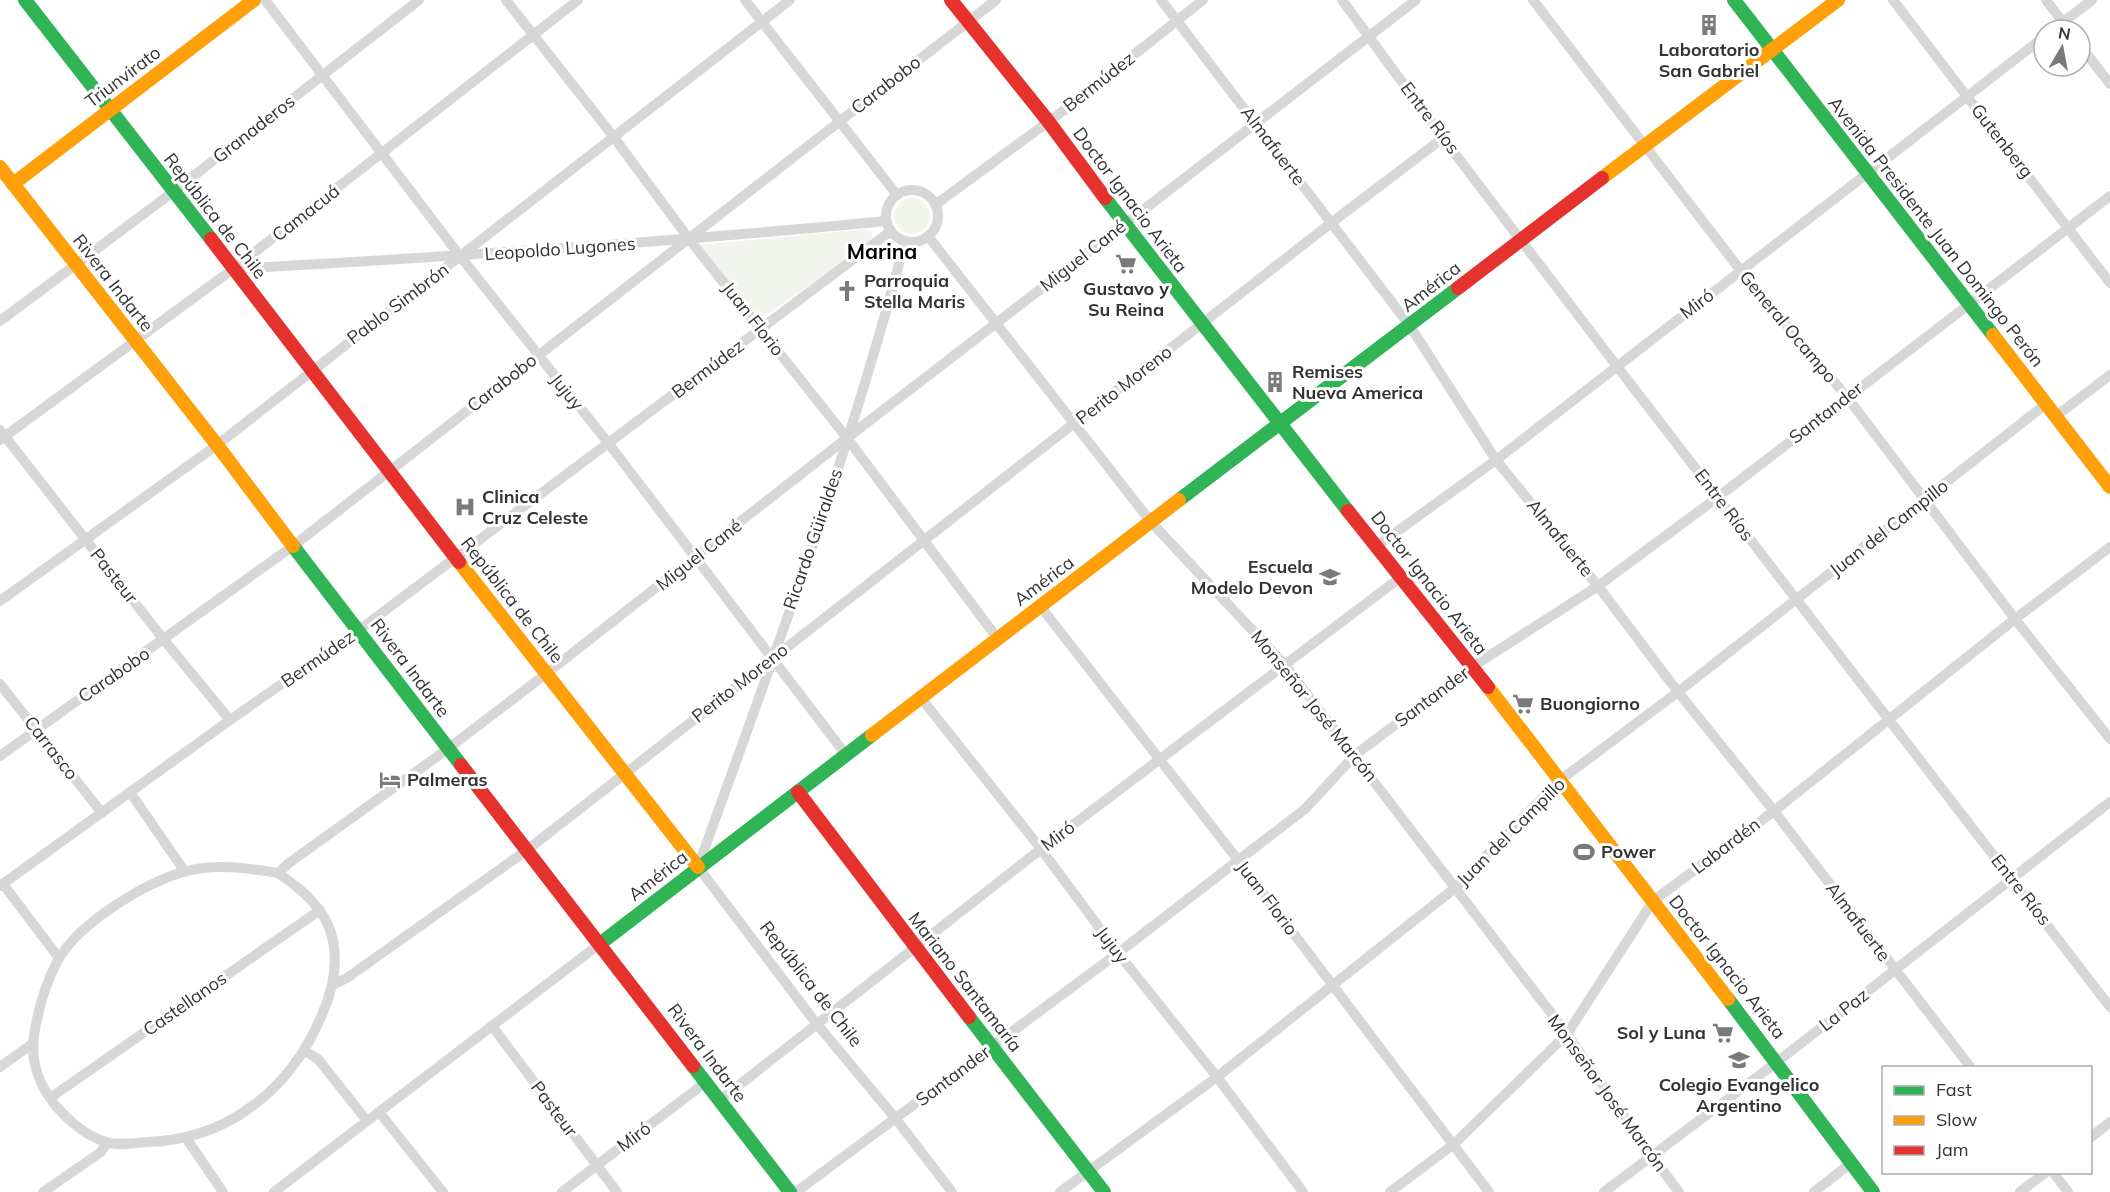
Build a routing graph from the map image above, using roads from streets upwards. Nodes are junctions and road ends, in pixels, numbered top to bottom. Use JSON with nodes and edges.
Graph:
{"nodes":[{"id":1,"x":25,"y":0,"type":"edge"},
{"id":2,"x":254,"y":0,"type":"edge"},
{"id":3,"x":265,"y":0,"type":"edge"},
{"id":4,"x":419,"y":0,"type":"edge"},
{"id":5,"x":506,"y":0,"type":"edge"},
{"id":6,"x":578,"y":0,"type":"edge"},
{"id":7,"x":745,"y":0,"type":"edge"},
{"id":8,"x":790,"y":0,"type":"edge"},
{"id":9,"x":951,"y":0,"type":"edge"},
{"id":10,"x":996,"y":0,"type":"edge"},
{"id":11,"x":1161,"y":0,"type":"edge"},
{"id":12,"x":1203,"y":0,"type":"edge"},
{"id":13,"x":1342,"y":0,"type":"edge"},
{"id":14,"x":1416,"y":0,"type":"edge"},
{"id":15,"x":1533,"y":0,"type":"edge"},
{"id":16,"x":1734,"y":0,"type":"edge"},
{"id":17,"x":1838,"y":0,"type":"edge"},
{"id":18,"x":1893,"y":0,"type":"edge"},
{"id":19,"x":2046,"y":0,"type":"edge"},
{"id":20,"x":2092,"y":0,"type":"edge"},
{"id":21,"x":2060,"y":18,"type":"edge"},
{"id":22,"x":2074,"y":18,"type":"edge"},
{"id":23,"x":1177,"y":21,"type":"junction"},
{"id":24,"x":762,"y":22,"type":"junction"},
{"id":25,"x":968,"y":22,"type":"junction"},
{"id":26,"x":532,"y":35,"type":"junction"},
{"id":27,"x":1369,"y":36,"type":"junction"},
{"id":28,"x":2032,"y":46,"type":"edge"},
{"id":29,"x":1772,"y":51,"type":"junction"},
{"id":30,"x":2092,"y":61,"type":"edge"},
{"id":31,"x":323,"y":75,"type":"junction"},
{"id":32,"x":2110,"y":84,"type":"edge"},
{"id":33,"x":1968,"y":97,"type":"junction"},
{"id":34,"x":110,"y":110,"type":"junction"},
{"id":35,"x":1048,"y":121,"type":"junction"},
{"id":36,"x":840,"y":122,"type":"junction"},
{"id":37,"x":1255,"y":124,"type":"junction"},
{"id":38,"x":613,"y":136,"type":"junction"},
{"id":39,"x":1443,"y":138,"type":"junction"},
{"id":40,"x":1644,"y":146,"type":"junction"},
{"id":41,"x":383,"y":153,"type":"junction"},
{"id":42,"x":0,"y":167,"type":"edge"},
{"id":43,"x":1868,"y":173,"type":"junction"},
{"id":44,"x":13,"y":184,"type":"junction"},
{"id":45,"x":173,"y":192,"type":"junction"},
{"id":46,"x":897,"y":195,"type":"junction"},
{"id":47,"x":2110,"y":196,"type":"edge"},
{"id":48,"x":935,"y":205,"type":"junction"},
{"id":49,"x":1331,"y":222,"type":"junction"},
{"id":50,"x":1124,"y":224,"type":"junction"},
{"id":51,"x":889,"y":227,"type":"junction"},
{"id":52,"x":2068,"y":228,"type":"junction"},
{"id":53,"x":928,"y":236,"type":"junction"},
{"id":54,"x":1521,"y":238,"type":"junction"},
{"id":55,"x":689,"y":239,"type":"junction"},
{"id":56,"x":904,"y":241,"type":"junction"},
{"id":57,"x":460,"y":256,"type":"junction"},
{"id":58,"x":76,"y":265,"type":"junction"},
{"id":59,"x":233,"y":269,"type":"junction"},
{"id":60,"x":1741,"y":271,"type":"junction"},
{"id":61,"x":2110,"y":283,"type":"edge"},
{"id":62,"x":1969,"y":304,"type":"junction"},
{"id":63,"x":0,"y":321,"type":"edge"},
{"id":64,"x":996,"y":324,"type":"junction"},
{"id":65,"x":1202,"y":324,"type":"junction"},
{"id":66,"x":1410,"y":326,"type":"junction"},
{"id":67,"x":760,"y":329,"type":"junction"},
{"id":68,"x":136,"y":342,"type":"junction"},
{"id":69,"x":537,"y":356,"type":"junction"},
{"id":70,"x":1616,"y":365,"type":"junction"},
{"id":71,"x":312,"y":370,"type":"junction"},
{"id":72,"x":2110,"y":375,"type":"edge"},
{"id":73,"x":1847,"y":398,"type":"junction"},
{"id":74,"x":2046,"y":404,"type":"junction"},
{"id":75,"x":2056,"y":416,"type":"junction"},
{"id":76,"x":1279,"y":423,"type":"junction"},
{"id":77,"x":1074,"y":424,"type":"junction"},
{"id":78,"x":2,"y":436,"type":"edge"},
{"id":79,"x":847,"y":438,"type":"junction"},
{"id":80,"x":609,"y":444,"type":"junction"},
{"id":81,"x":217,"y":445,"type":"junction"},
{"id":82,"x":1496,"y":460,"type":"junction"},
{"id":83,"x":390,"y":471,"type":"junction"},
{"id":84,"x":2110,"y":487,"type":"edge"},
{"id":85,"x":1718,"y":497,"type":"junction"},
{"id":86,"x":1925,"y":500,"type":"junction"},
{"id":87,"x":1151,"y":522,"type":"junction"},
{"id":88,"x":85,"y":538,"type":"junction"},
{"id":89,"x":924,"y":539,"type":"junction"},
{"id":90,"x":293,"y":546,"type":"junction"},
{"id":91,"x":1377,"y":546,"type":"junction"},
{"id":92,"x":2110,"y":547,"type":"edge"},
{"id":93,"x":456,"y":558,"type":"junction"},
{"id":94,"x":695,"y":558,"type":"junction"},
{"id":95,"x":1401,"y":577,"type":"junction"},
{"id":96,"x":1598,"y":586,"type":"junction"},
{"id":97,"x":1796,"y":600,"type":"junction"},
{"id":98,"x":0,"y":601,"type":"edge"},
{"id":99,"x":1041,"y":607,"type":"junction"},
{"id":100,"x":2015,"y":619,"type":"junction"},
{"id":101,"x":358,"y":630,"type":"junction"},
{"id":102,"x":998,"y":639,"type":"junction"},
{"id":103,"x":164,"y":640,"type":"junction"},
{"id":104,"x":772,"y":659,"type":"junction"},
{"id":105,"x":1284,"y":664,"type":"junction"},
{"id":106,"x":1472,"y":667,"type":"junction"},
{"id":107,"x":548,"y":673,"type":"junction"},
{"id":108,"x":0,"y":684,"type":"edge"},
{"id":109,"x":1678,"y":692,"type":"junction"},
{"id":110,"x":921,"y":698,"type":"junction"},
{"id":111,"x":230,"y":720,"type":"junction"},
{"id":112,"x":1888,"y":720,"type":"junction"},
{"id":113,"x":38,"y":730,"type":"junction"},
{"id":114,"x":2110,"y":739,"type":"edge"},
{"id":115,"x":448,"y":748,"type":"junction"},
{"id":116,"x":1355,"y":754,"type":"junction"},
{"id":117,"x":846,"y":755,"type":"junction"},
{"id":118,"x":0,"y":756,"type":"edge"},
{"id":119,"x":1159,"y":759,"type":"junction"},
{"id":120,"x":624,"y":774,"type":"junction"},
{"id":121,"x":1559,"y":780,"type":"junction"},
{"id":122,"x":130,"y":792,"type":"junction"},
{"id":123,"x":798,"y":792,"type":"junction"},
{"id":124,"x":2110,"y":802,"type":"edge"},
{"id":125,"x":1773,"y":811,"type":"junction"},
{"id":126,"x":102,"y":813,"type":"junction"},
{"id":127,"x":1041,"y":849,"type":"junction"},
{"id":128,"x":527,"y":850,"type":"junction"},
{"id":129,"x":1238,"y":860,"type":"junction"},
{"id":130,"x":698,"y":867,"type":"junction"},
{"id":131,"x":185,"y":872,"type":"junction"},
{"id":132,"x":278,"y":873,"type":"junction"},
{"id":133,"x":2012,"y":878,"type":"junction"},
{"id":134,"x":1,"y":885,"type":"edge"},
{"id":135,"x":1455,"y":888,"type":"junction"},
{"id":136,"x":1653,"y":901,"type":"junction"},
{"id":137,"x":320,"y":910,"type":"junction"},
{"id":138,"x":600,"y":943,"type":"junction"},
{"id":139,"x":915,"y":946,"type":"junction"},
{"id":140,"x":1118,"y":953,"type":"junction"},
{"id":141,"x":59,"y":958,"type":"junction"},
{"id":142,"x":1895,"y":970,"type":"junction"},
{"id":143,"x":334,"y":984,"type":"junction"},
{"id":144,"x":1333,"y":985,"type":"junction"},
{"id":145,"x":2110,"y":1007,"type":"edge"},
{"id":146,"x":816,"y":1023,"type":"junction"},
{"id":147,"x":492,"y":1026,"type":"junction"},
{"id":148,"x":1567,"y":1034,"type":"junction"},
{"id":149,"x":32,"y":1044,"type":"junction"},
{"id":150,"x":992,"y":1047,"type":"junction"},
{"id":151,"x":305,"y":1051,"type":"junction"},
{"id":152,"x":1777,"y":1062,"type":"junction"},
{"id":153,"x":1969,"y":1066,"type":"edge"},
{"id":154,"x":0,"y":1067,"type":"edge"},
{"id":155,"x":1217,"y":1077,"type":"junction"},
{"id":156,"x":706,"y":1082,"type":"junction"},
{"id":157,"x":50,"y":1098,"type":"junction"},
{"id":158,"x":720,"y":1100,"type":"junction"},
{"id":159,"x":379,"y":1112,"type":"junction"},
{"id":160,"x":897,"y":1119,"type":"junction"},
{"id":161,"x":367,"y":1121,"type":"junction"},
{"id":162,"x":2110,"y":1122,"type":"edge"},
{"id":163,"x":2092,"y":1137,"type":"edge"},
{"id":164,"x":186,"y":1138,"type":"junction"},
{"id":165,"x":107,"y":1143,"type":"junction"},
{"id":166,"x":1454,"y":1144,"type":"junction"},
{"id":167,"x":1651,"y":1155,"type":"junction"},
{"id":168,"x":1851,"y":1163,"type":"junction"},
{"id":169,"x":596,"y":1165,"type":"junction"},
{"id":170,"x":1088,"y":1170,"type":"junction"},
{"id":171,"x":2045,"y":1174,"type":"edge"},
{"id":172,"x":2054,"y":1174,"type":"edge"},
{"id":173,"x":43,"y":1192,"type":"edge"},
{"id":174,"x":223,"y":1192,"type":"edge"},
{"id":175,"x":274,"y":1192,"type":"edge"},
{"id":176,"x":443,"y":1192,"type":"edge"},
{"id":177,"x":562,"y":1192,"type":"edge"},
{"id":178,"x":617,"y":1192,"type":"edge"},
{"id":179,"x":790,"y":1192,"type":"edge"},
{"id":180,"x":796,"y":1192,"type":"edge"},
{"id":181,"x":952,"y":1192,"type":"edge"},
{"id":182,"x":1060,"y":1192,"type":"edge"},
{"id":183,"x":1104,"y":1192,"type":"edge"},
{"id":184,"x":1303,"y":1192,"type":"edge"},
{"id":185,"x":1390,"y":1192,"type":"edge"},
{"id":186,"x":1489,"y":1192,"type":"edge"},
{"id":187,"x":1604,"y":1192,"type":"edge"},
{"id":188,"x":1679,"y":1192,"type":"edge"},
{"id":189,"x":1814,"y":1192,"type":"edge"},
{"id":190,"x":1873,"y":1192,"type":"edge"},
{"id":191,"x":2020,"y":1192,"type":"edge"},
{"id":192,"x":2068,"y":1192,"type":"edge"}],
"edges":[{"from":1,"to":34,"type":"street","name":"República de Chile"},
{"from":2,"to":34,"type":"street","name":"Triunvirato"},
{"from":3,"to":31,"type":"street","name":"Jujuy"},
{"from":4,"to":31,"type":"street","name":"Granaderos"},
{"from":5,"to":26,"type":"street","name":"Juan Florio"},
{"from":6,"to":26,"type":"street","name":"Camacuá"},
{"from":7,"to":24,"type":"street"},
{"from":8,"to":24,"type":"street","name":"Pablo Simbrón"},
{"from":9,"to":25,"type":"street","name":"Doctor Ignacio Arieta"},
{"from":10,"to":25,"type":"street","name":"Carabobo"},
{"from":11,"to":23,"type":"street","name":"Almafuerte"},
{"from":12,"to":23,"type":"street","name":"Bermúdez"},
{"from":13,"to":27,"type":"street","name":"Entre Ríos"},
{"from":14,"to":27,"type":"street","name":"Miguel Cané"},
{"from":15,"to":40,"type":"street","name":"General Ocampo"},
{"from":16,"to":29,"type":"street","name":"Avenida Presidente Juan Domingo Perón"},
{"from":17,"to":29,"type":"street","name":"América"},
{"from":18,"to":33,"type":"street","name":"Gutenberg"},
{"from":19,"to":21,"type":"street"},
{"from":20,"to":22,"type":"street"},
{"from":23,"to":35,"type":"street","name":"Bermúdez"},
{"from":23,"to":37,"type":"street","name":"Almafuerte"},
{"from":24,"to":36,"type":"street"},
{"from":24,"to":38,"type":"street","name":"Pablo Simbrón"},
{"from":25,"to":35,"type":"street","name":"Doctor Ignacio Arieta"},
{"from":25,"to":36,"type":"street","name":"Carabobo"},
{"from":26,"to":38,"type":"street","name":"Juan Florio"},
{"from":26,"to":41,"type":"street","name":"Camacuá"},
{"from":27,"to":37,"type":"street","name":"Miguel Cané"},
{"from":27,"to":39,"type":"street","name":"Entre Ríos"},
{"from":28,"to":33,"type":"street","name":"Miró"},
{"from":29,"to":40,"type":"street","name":"América"},
{"from":29,"to":43,"type":"street","name":"Avenida Presidente Juan Domingo Perón"},
{"from":30,"to":32,"type":"street"},
{"from":31,"to":41,"type":"street","name":"Jujuy"},
{"from":31,"to":45,"type":"street","name":"Granaderos"},
{"from":33,"to":43,"type":"street","name":"Miró"},
{"from":33,"to":52,"type":"street","name":"Gutenberg"},
{"from":34,"to":44,"type":"street","name":"Triunvirato"},
{"from":34,"to":45,"type":"street","name":"República de Chile"},
{"from":35,"to":48,"type":"street","name":"Bermúdez"},
{"from":35,"to":50,"type":"street","name":"Doctor Ignacio Arieta"},
{"from":36,"to":46,"type":"street"},
{"from":36,"to":55,"type":"street","name":"Carabobo"},
{"from":37,"to":49,"type":"street","name":"Almafuerte"},
{"from":37,"to":50,"type":"street","name":"Miguel Cané"},
{"from":38,"to":55,"type":"street","name":"Juan Florio"},
{"from":38,"to":57,"type":"street","name":"Pablo Simbrón"},
{"from":39,"to":49,"type":"street","name":"Perito Moreno"},
{"from":39,"to":54,"type":"street","name":"Entre Ríos"},
{"from":40,"to":54,"type":"street","name":"América"},
{"from":40,"to":60,"type":"street","name":"General Ocampo"},
{"from":41,"to":57,"type":"street","name":"Jujuy"},
{"from":41,"to":59,"type":"street","name":"Camacuá"},
{"from":42,"to":44,"type":"street","name":"Rivera Indarte"},
{"from":43,"to":60,"type":"street","name":"Miró"},
{"from":43,"to":62,"type":"street","name":"Avenida Presidente Juan Domingo Perón"},
{"from":44,"to":58,"type":"street","name":"Rivera Indarte"},
{"from":45,"to":58,"type":"street","name":"Granaderos"},
{"from":45,"to":59,"type":"street","name":"República de Chile"},
{"from":46,"to":48,"type":"street"},
{"from":46,"to":51,"type":"street"},
{"from":47,"to":52,"type":"street","name":"Santander"},
{"from":48,"to":53,"type":"street"},
{"from":49,"to":65,"type":"street","name":"Perito Moreno"},
{"from":49,"to":66,"type":"street","name":"Almafuerte"},
{"from":50,"to":64,"type":"street","name":"Miguel Cané"},
{"from":50,"to":65,"type":"street","name":"Doctor Ignacio Arieta"},
{"from":51,"to":55,"type":"street","name":"Leopoldo Lugones"},
{"from":51,"to":56,"type":"street"},
{"from":51,"to":67,"type":"street","name":"Bermúdez"},
{"from":52,"to":61,"type":"street","name":"Gutenberg"},
{"from":52,"to":62,"type":"street","name":"Santander"},
{"from":53,"to":56,"type":"street"},
{"from":53,"to":64,"type":"street","name":"Monseñor José Marcón"},
{"from":54,"to":66,"type":"street","name":"América"},
{"from":54,"to":70,"type":"street","name":"Entre Ríos"},
{"from":55,"to":57,"type":"street","name":"Leopoldo Lugones"},
{"from":55,"to":67,"type":"street","name":"Juan Florio"},
{"from":55,"to":69,"type":"street","name":"Carabobo"},
{"from":56,"to":79,"type":"street","name":"Ricardo Güiraldes"},
{"from":57,"to":59,"type":"street","name":"Leopoldo Lugones"},
{"from":57,"to":69,"type":"street","name":"Jujuy"},
{"from":57,"to":71,"type":"street","name":"Pablo Simbrón"},
{"from":58,"to":63,"type":"street","name":"Granaderos"},
{"from":58,"to":68,"type":"street","name":"Rivera Indarte"},
{"from":59,"to":68,"type":"street","name":"Camacuá"},
{"from":59,"to":71,"type":"street","name":"República de Chile"},
{"from":60,"to":70,"type":"street","name":"Miró"},
{"from":60,"to":73,"type":"street","name":"General Ocampo"},
{"from":62,"to":73,"type":"street","name":"Santander"},
{"from":62,"to":74,"type":"street","name":"Avenida Presidente Juan Domingo Perón"},
{"from":64,"to":77,"type":"street","name":"Monseñor José Marcón"},
{"from":64,"to":79,"type":"street","name":"Miguel Cané"},
{"from":65,"to":76,"type":"street","name":"Doctor Ignacio Arieta"},
{"from":65,"to":77,"type":"street","name":"Perito Moreno"},
{"from":66,"to":76,"type":"street","name":"América"},
{"from":66,"to":82,"type":"street","name":"Almafuerte"},
{"from":67,"to":79,"type":"street","name":"Juan Florio"},
{"from":67,"to":80,"type":"street","name":"Bermúdez"},
{"from":68,"to":78,"type":"street","name":"Camacuá"},
{"from":68,"to":81,"type":"street","name":"Rivera Indarte"},
{"from":69,"to":80,"type":"street","name":"Jujuy"},
{"from":69,"to":83,"type":"street","name":"Carabobo"},
{"from":70,"to":82,"type":"street","name":"Miró"},
{"from":70,"to":85,"type":"street","name":"Entre Ríos"},
{"from":71,"to":81,"type":"street","name":"Pablo Simbrón"},
{"from":71,"to":83,"type":"street","name":"República de Chile"},
{"from":72,"to":75,"type":"street"},
{"from":73,"to":85,"type":"street","name":"Santander"},
{"from":73,"to":86,"type":"street","name":"General Ocampo"},
{"from":74,"to":75,"type":"street","name":"Avenida Presidente Juan Domingo Perón"},
{"from":74,"to":86,"type":"street","name":"Juan del Campillo"},
{"from":75,"to":84,"type":"street","name":"Avenida Presidente Juan Domingo Perón"},
{"from":76,"to":87,"type":"street","name":"América"},
{"from":76,"to":91,"type":"street","name":"Doctor Ignacio Arieta"},
{"from":77,"to":87,"type":"street","name":"Monseñor José Marcón"},
{"from":77,"to":89,"type":"street","name":"Perito Moreno"},
{"from":78,"to":88,"type":"street","name":"Pasteur"},
{"from":79,"to":89,"type":"street","name":"Juan Florio"},
{"from":79,"to":94,"type":"street","name":"Miguel Cané"},
{"from":79,"to":104,"type":"street","name":"Ricardo Güiraldes"},
{"from":80,"to":93,"type":"street","name":"Bermúdez"},
{"from":80,"to":94,"type":"street","name":"Jujuy"},
{"from":81,"to":88,"type":"street","name":"Pablo Simbrón"},
{"from":81,"to":90,"type":"street","name":"Rivera Indarte"},
{"from":82,"to":91,"type":"street","name":"Miró"},
{"from":82,"to":96,"type":"street","name":"Almafuerte"},
{"from":83,"to":90,"type":"street","name":"Carabobo"},
{"from":83,"to":93,"type":"street","name":"República de Chile"},
{"from":85,"to":96,"type":"street","name":"Santander"},
{"from":85,"to":97,"type":"street","name":"Entre Ríos"},
{"from":86,"to":97,"type":"street","name":"Juan del Campillo"},
{"from":86,"to":100,"type":"street","name":"General Ocampo"},
{"from":87,"to":99,"type":"street","name":"América"},
{"from":87,"to":105,"type":"street","name":"Monseñor José Marcón"},
{"from":88,"to":98,"type":"street","name":"Pablo Simbrón"},
{"from":88,"to":103,"type":"street","name":"Pasteur"},
{"from":89,"to":102,"type":"street","name":"Juan Florio"},
{"from":89,"to":104,"type":"street","name":"Perito Moreno"},
{"from":90,"to":101,"type":"street","name":"Rivera Indarte"},
{"from":90,"to":103,"type":"street","name":"Carabobo"},
{"from":91,"to":95,"type":"street","name":"Doctor Ignacio Arieta"},
{"from":92,"to":100,"type":"street","name":"Labardén"},
{"from":93,"to":101,"type":"street","name":"Bermúdez"},
{"from":93,"to":107,"type":"street","name":"República de Chile"},
{"from":94,"to":104,"type":"street","name":"Jujuy"},
{"from":94,"to":107,"type":"street","name":"Miguel Cané"},
{"from":95,"to":105,"type":"street","name":"Miró"},
{"from":95,"to":106,"type":"street","name":"Doctor Ignacio Arieta"},
{"from":96,"to":106,"type":"street","name":"Santander"},
{"from":96,"to":109,"type":"street","name":"Almafuerte"},
{"from":97,"to":109,"type":"street","name":"Juan del Campillo"},
{"from":97,"to":112,"type":"street","name":"Entre Ríos"},
{"from":99,"to":102,"type":"street","name":"América"},
{"from":99,"to":119,"type":"street","name":"Juan Florio"},
{"from":100,"to":112,"type":"street","name":"Labardén"},
{"from":100,"to":114,"type":"street","name":"General Ocampo"},
{"from":101,"to":111,"type":"street","name":"Bermúdez"},
{"from":101,"to":115,"type":"street","name":"Rivera Indarte"},
{"from":102,"to":110,"type":"street","name":"América"},
{"from":103,"to":111,"type":"street","name":"Pasteur"},
{"from":103,"to":113,"type":"street","name":"Carabobo"},
{"from":104,"to":117,"type":"street","name":"Jujuy"},
{"from":104,"to":120,"type":"street","name":"Perito Moreno"},
{"from":104,"to":130,"type":"street","name":"Ricardo Güiraldes"},
{"from":105,"to":116,"type":"street","name":"Monseñor José Marcón"},
{"from":105,"to":119,"type":"street","name":"Miró"},
{"from":106,"to":116,"type":"street","name":"Santander"},
{"from":106,"to":121,"type":"street","name":"Doctor Ignacio Arieta"},
{"from":107,"to":115,"type":"street","name":"Miguel Cané"},
{"from":107,"to":120,"type":"street","name":"República de Chile"},
{"from":108,"to":113,"type":"street","name":"Carrasco"},
{"from":109,"to":121,"type":"street","name":"Juan del Campillo"},
{"from":109,"to":125,"type":"street","name":"Almafuerte"},
{"from":110,"to":117,"type":"street","name":"América"},
{"from":110,"to":127,"type":"street","name":"Jujuy"},
{"from":111,"to":122,"type":"street","name":"Bermúdez"},
{"from":112,"to":125,"type":"street","name":"Labardén"},
{"from":112,"to":133,"type":"street","name":"Entre Ríos"},
{"from":113,"to":118,"type":"street","name":"Carabobo"},
{"from":113,"to":126,"type":"street","name":"Carrasco"},
{"from":115,"to":128,"type":"street","name":"Rivera Indarte"},
{"from":115,"to":132,"type":"street","name":"Miguel Cané"},
{"from":116,"to":129,"type":"street","name":"Santander"},
{"from":116,"to":135,"type":"street","name":"Monseñor José Marcón"},
{"from":117,"to":123,"type":"street","name":"América"},
{"from":119,"to":127,"type":"street","name":"Miró"},
{"from":119,"to":129,"type":"street","name":"Juan Florio"},
{"from":120,"to":128,"type":"street","name":"Perito Moreno"},
{"from":120,"to":130,"type":"street","name":"República de Chile"},
{"from":121,"to":135,"type":"street","name":"Juan del Campillo"},
{"from":121,"to":136,"type":"street","name":"Doctor Ignacio Arieta"},
{"from":122,"to":126,"type":"street","name":"Bermúdez"},
{"from":122,"to":131,"type":"street"},
{"from":123,"to":130,"type":"street","name":"América"},
{"from":123,"to":139,"type":"street","name":"Mariano Santamaría"},
{"from":124,"to":133,"type":"street","name":"La Paz"},
{"from":125,"to":136,"type":"street","name":"Labardén"},
{"from":125,"to":142,"type":"street","name":"Almafuerte"},
{"from":126,"to":134,"type":"street","name":"Bermúdez"},
{"from":127,"to":139,"type":"street","name":"Miró"},
{"from":127,"to":140,"type":"street","name":"Jujuy"},
{"from":128,"to":138,"type":"street","name":"Rivera Indarte"},
{"from":128,"to":143,"type":"street","name":"Perito Moreno"},
{"from":129,"to":140,"type":"street","name":"Santander"},
{"from":129,"to":144,"type":"street","name":"Juan Florio"},
{"from":130,"to":138,"type":"street","name":"América"},
{"from":130,"to":146,"type":"street","name":"República de Chile"},
{"from":131,"to":132,"type":"street"},
{"from":131,"to":141,"type":"street"},
{"from":132,"to":137,"type":"street"},
{"from":133,"to":142,"type":"street","name":"La Paz"},
{"from":133,"to":145,"type":"street","name":"Entre Ríos"},
{"from":134,"to":141,"type":"street"},
{"from":135,"to":144,"type":"street","name":"Juan del Campillo"},
{"from":135,"to":148,"type":"street","name":"Monseñor José Marcón"},
{"from":136,"to":148,"type":"street","name":"Labardén"},
{"from":136,"to":152,"type":"street","name":"Doctor Ignacio Arieta"},
{"from":137,"to":143,"type":"street"},
{"from":137,"to":157,"type":"street","name":"Castellanos"},
{"from":138,"to":147,"type":"street","name":"América"},
{"from":138,"to":156,"type":"street","name":"Rivera Indarte"},
{"from":139,"to":146,"type":"street","name":"Miró"},
{"from":139,"to":150,"type":"street","name":"Mariano Santamaría"},
{"from":140,"to":150,"type":"street","name":"Santander"},
{"from":140,"to":155,"type":"street","name":"Jujuy"},
{"from":141,"to":149,"type":"street"},
{"from":142,"to":152,"type":"street","name":"La Paz"},
{"from":142,"to":153,"type":"street","name":"Almafuerte"},
{"from":143,"to":151,"type":"street"},
{"from":144,"to":155,"type":"street","name":"Juan del Campillo"},
{"from":144,"to":166,"type":"street","name":"Juan Florio"},
{"from":146,"to":158,"type":"street","name":"Miró"},
{"from":146,"to":160,"type":"street","name":"República de Chile"},
{"from":147,"to":159,"type":"street","name":"América"},
{"from":147,"to":169,"type":"street","name":"Pasteur"},
{"from":148,"to":166,"type":"street","name":"Labardén"},
{"from":148,"to":167,"type":"street","name":"Monseñor José Marcón"},
{"from":149,"to":154,"type":"street"},
{"from":149,"to":157,"type":"street"},
{"from":150,"to":160,"type":"street","name":"Santander"},
{"from":150,"to":170,"type":"street","name":"Mariano Santamaría"},
{"from":151,"to":161,"type":"street"},
{"from":151,"to":164,"type":"street"},
{"from":152,"to":167,"type":"street","name":"La Paz"},
{"from":152,"to":168,"type":"street","name":"Doctor Ignacio Arieta"},
{"from":155,"to":170,"type":"street","name":"Juan del Campillo"},
{"from":155,"to":184,"type":"street","name":"Jujuy"},
{"from":156,"to":158,"type":"street","name":"Rivera Indarte"},
{"from":156,"to":169,"type":"street","name":"Miró"},
{"from":157,"to":165,"type":"street"},
{"from":158,"to":179,"type":"street","name":"Rivera Indarte"},
{"from":159,"to":161,"type":"street","name":"América"},
{"from":159,"to":176,"type":"street"},
{"from":160,"to":180,"type":"street","name":"Santander"},
{"from":160,"to":181,"type":"street","name":"República de Chile"},
{"from":161,"to":175,"type":"street","name":"América"},
{"from":162,"to":163,"type":"street"},
{"from":164,"to":165,"type":"street"},
{"from":164,"to":174,"type":"street"},
{"from":165,"to":173,"type":"street"},
{"from":166,"to":185,"type":"street","name":"Labardén"},
{"from":166,"to":186,"type":"street","name":"Juan Florio"},
{"from":167,"to":187,"type":"street","name":"La Paz"},
{"from":167,"to":188,"type":"street","name":"Monseñor José Marcón"},
{"from":168,"to":189,"type":"street"},
{"from":168,"to":190,"type":"street","name":"Doctor Ignacio Arieta"},
{"from":169,"to":177,"type":"street","name":"Miró"},
{"from":169,"to":178,"type":"street","name":"Pasteur"},
{"from":170,"to":182,"type":"street","name":"Juan del Campillo"},
{"from":170,"to":183,"type":"street","name":"Mariano Santamaría"},
{"from":171,"to":191,"type":"street"},
{"from":172,"to":192,"type":"street"}]}
